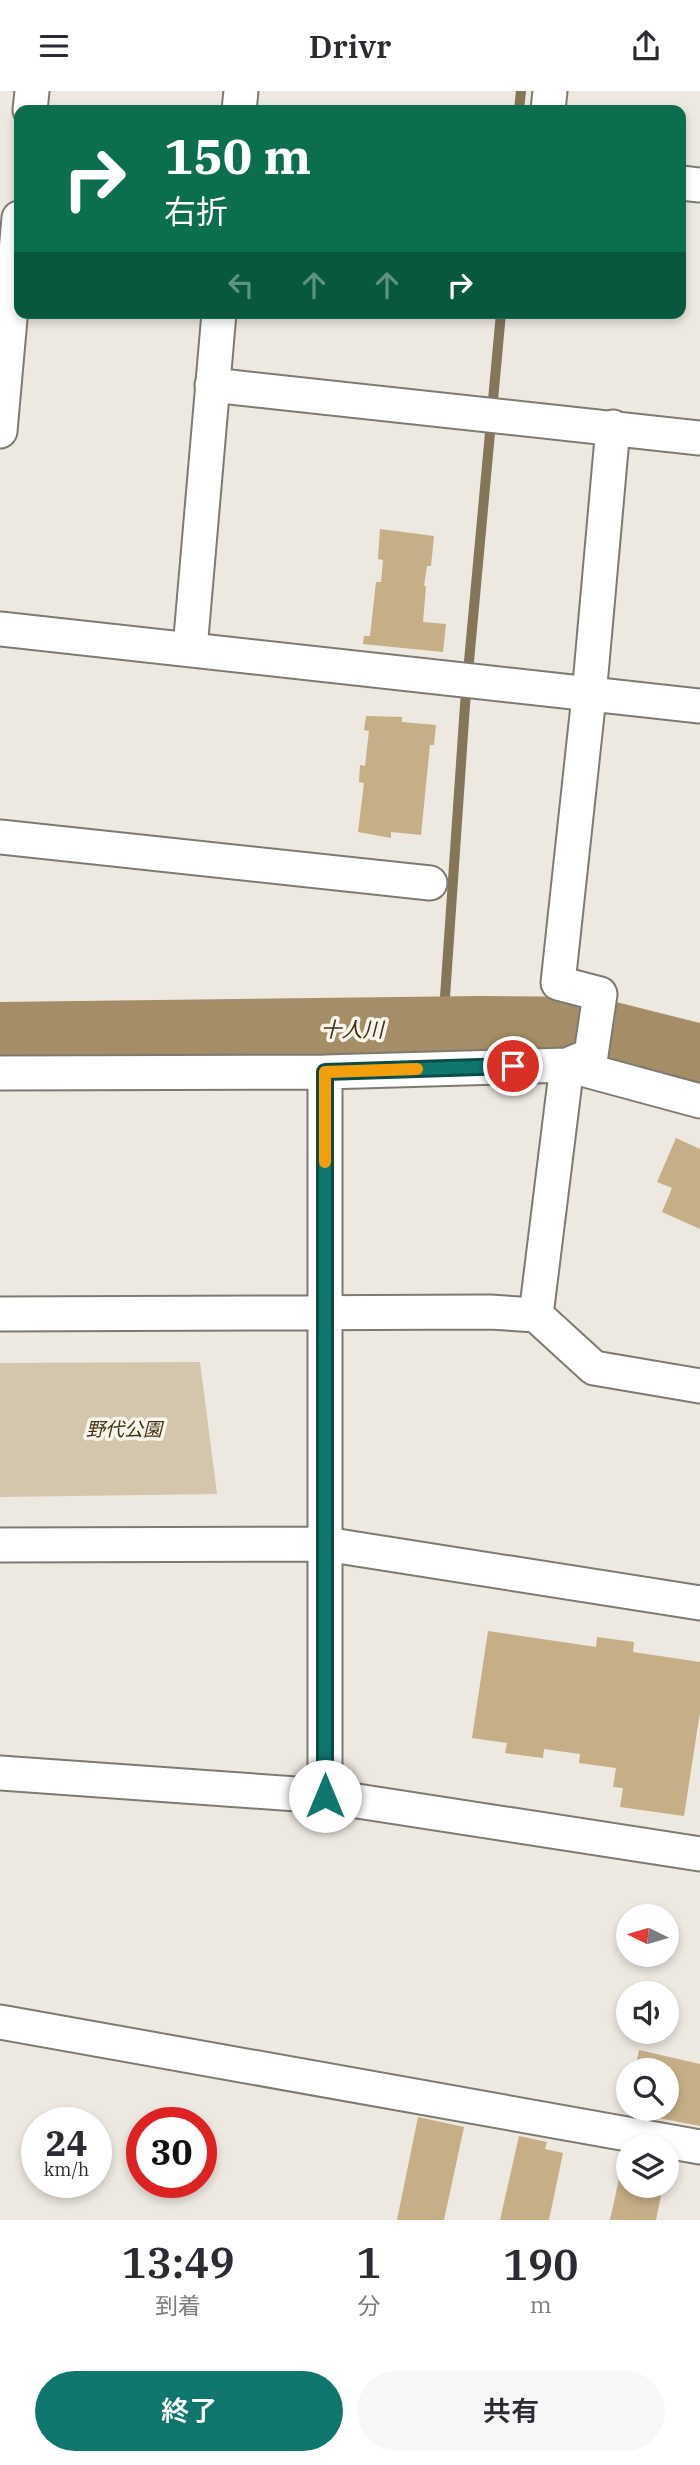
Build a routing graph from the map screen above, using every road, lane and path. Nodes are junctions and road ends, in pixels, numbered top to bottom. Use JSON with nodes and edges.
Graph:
{"nodes":[{"id":1,"x":14,"y":238,"type":"edge"},
{"id":2,"x":218,"y":319,"type":"edge"},
{"id":3,"x":212,"y":385,"type":"junction"},
{"id":4,"x":613,"y":427,"type":"junction"},
{"id":5,"x":0,"y":431,"type":"edge"},
{"id":6,"x":700,"y":438,"type":"edge"},
{"id":7,"x":0,"y":629,"type":"edge"},
{"id":8,"x":190,"y":649,"type":"junction"},
{"id":9,"x":589,"y":696,"type":"junction"},
{"id":10,"x":700,"y":706,"type":"edge"},
{"id":11,"x":0,"y":837,"type":"edge"},
{"id":12,"x":430,"y":883,"type":"dead end"},
{"id":13,"x":579,"y":1060,"type":"junction"},
{"id":14,"x":325,"y":1072,"type":"junction"},
{"id":15,"x":0,"y":1073,"type":"edge"},
{"id":16,"x":700,"y":1101,"type":"edge"},
{"id":17,"x":325,"y":1312,"type":"junction"},
{"id":18,"x":0,"y":1314,"type":"edge"},
{"id":19,"x":537,"y":1315,"type":"junction"},
{"id":20,"x":700,"y":1386,"type":"edge"},
{"id":21,"x":325,"y":1544,"type":"junction"},
{"id":22,"x":0,"y":1545,"type":"edge"},
{"id":23,"x":700,"y":1603,"type":"edge"},
{"id":24,"x":0,"y":1773,"type":"edge"},
{"id":25,"x":325,"y":1796,"type":"junction"},
{"id":26,"x":700,"y":1854,"type":"edge"},
{"id":27,"x":0,"y":2022,"type":"edge"},
{"id":28,"x":700,"y":2147,"type":"edge"}],
"edges":[{"from":1,"to":5,"type":"street"},
{"from":2,"to":3,"type":"street"},
{"from":3,"to":4,"type":"street"},
{"from":3,"to":8,"type":"street"},
{"from":4,"to":6,"type":"street"},
{"from":4,"to":9,"type":"street"},
{"from":7,"to":8,"type":"street"},
{"from":8,"to":9,"type":"street"},
{"from":9,"to":10,"type":"street"},
{"from":9,"to":13,"type":"street"},
{"from":11,"to":12,"type":"street"},
{"from":13,"to":14,"type":"street"},
{"from":13,"to":16,"type":"street"},
{"from":13,"to":19,"type":"street"},
{"from":14,"to":15,"type":"street"},
{"from":14,"to":17,"type":"street"},
{"from":17,"to":18,"type":"street"},
{"from":17,"to":19,"type":"street"},
{"from":17,"to":21,"type":"street"},
{"from":19,"to":20,"type":"street"},
{"from":21,"to":22,"type":"street"},
{"from":21,"to":23,"type":"street"},
{"from":21,"to":25,"type":"street"},
{"from":24,"to":25,"type":"street"},
{"from":25,"to":26,"type":"street"},
{"from":27,"to":28,"type":"street"}]}
